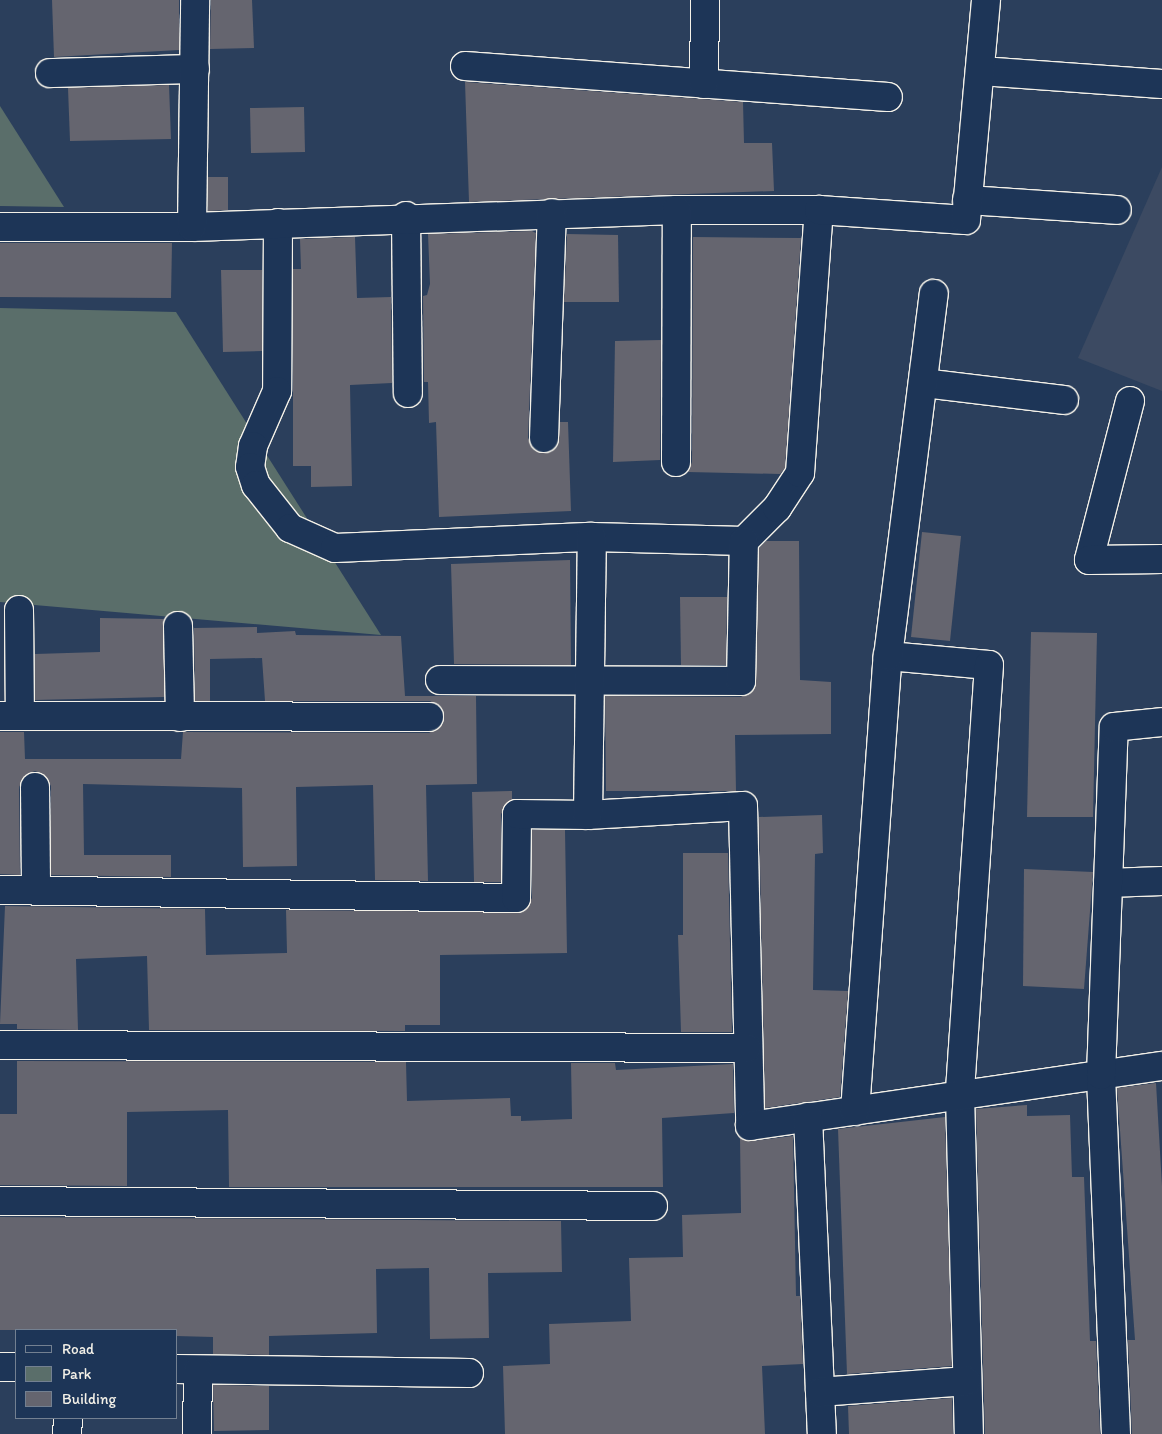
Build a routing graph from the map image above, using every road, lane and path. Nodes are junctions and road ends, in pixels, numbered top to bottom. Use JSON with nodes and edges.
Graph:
{"nodes":[{"id":1,"x":195,"y":0,"type":"edge"},
{"id":2,"x":705,"y":0,"type":"edge"},
{"id":3,"x":986,"y":0,"type":"edge"},
{"id":4,"x":465,"y":66,"type":"dead end"},
{"id":5,"x":195,"y":69,"type":"junction"},
{"id":6,"x":981,"y":71,"type":"junction"},
{"id":7,"x":50,"y":73,"type":"dead end"},
{"id":8,"x":704,"y":84,"type":"junction"},
{"id":9,"x":1162,"y":84,"type":"edge"},
{"id":10,"x":888,"y":97,"type":"dead end"},
{"id":11,"x":967,"y":200,"type":"junction"},
{"id":12,"x":677,"y":210,"type":"junction"},
{"id":13,"x":820,"y":210,"type":"junction"},
{"id":14,"x":1117,"y":210,"type":"dead end"},
{"id":15,"x":552,"y":213,"type":"junction"},
{"id":16,"x":406,"y":216,"type":"junction"},
{"id":17,"x":278,"y":223,"type":"junction"},
{"id":18,"x":0,"y":226,"type":"edge"},
{"id":19,"x":192,"y":227,"type":"junction"},
{"id":20,"x":934,"y":294,"type":"dead end"},
{"id":21,"x":924,"y":383,"type":"junction"},
{"id":22,"x":408,"y":393,"type":"dead end"},
{"id":23,"x":1064,"y":400,"type":"dead end"},
{"id":24,"x":1130,"y":401,"type":"dead end"},
{"id":25,"x":544,"y":438,"type":"dead end"},
{"id":26,"x":676,"y":462,"type":"dead end"},
{"id":27,"x":592,"y":538,"type":"junction"},
{"id":28,"x":744,"y":541,"type":"junction"},
{"id":29,"x":1162,"y":559,"type":"edge"},
{"id":30,"x":19,"y":610,"type":"dead end"},
{"id":31,"x":178,"y":626,"type":"dead end"},
{"id":32,"x":888,"y":656,"type":"junction"},
{"id":33,"x":590,"y":678,"type":"junction"},
{"id":34,"x":440,"y":680,"type":"dead end"},
{"id":35,"x":10,"y":716,"type":"edge"},
{"id":36,"x":180,"y":717,"type":"junction"},
{"id":37,"x":429,"y":717,"type":"dead end"},
{"id":38,"x":1162,"y":722,"type":"edge"},
{"id":39,"x":36,"y":786,"type":"dead end"},
{"id":40,"x":588,"y":816,"type":"junction"},
{"id":41,"x":1162,"y":880,"type":"edge"},
{"id":42,"x":1108,"y":883,"type":"junction"},
{"id":43,"x":0,"y":890,"type":"edge"},
{"id":44,"x":36,"y":891,"type":"junction"},
{"id":45,"x":0,"y":1045,"type":"edge"},
{"id":46,"x":747,"y":1048,"type":"junction"},
{"id":47,"x":1162,"y":1066,"type":"edge"},
{"id":48,"x":1101,"y":1075,"type":"junction"},
{"id":49,"x":960,"y":1096,"type":"junction"},
{"id":50,"x":855,"y":1111,"type":"junction"},
{"id":51,"x":808,"y":1117,"type":"junction"},
{"id":52,"x":0,"y":1201,"type":"edge"},
{"id":53,"x":653,"y":1206,"type":"dead end"},
{"id":54,"x":0,"y":1367,"type":"edge"},
{"id":55,"x":15,"y":1367,"type":"edge"},
{"id":56,"x":187,"y":1370,"type":"edge"},
{"id":57,"x":469,"y":1373,"type":"dead end"},
{"id":58,"x":967,"y":1381,"type":"junction"},
{"id":59,"x":820,"y":1392,"type":"junction"},
{"id":60,"x":68,"y":1419,"type":"edge"},
{"id":61,"x":67,"y":1434,"type":"edge"},
{"id":62,"x":197,"y":1434,"type":"edge"},
{"id":63,"x":822,"y":1434,"type":"edge"},
{"id":64,"x":968,"y":1434,"type":"edge"},
{"id":65,"x":1116,"y":1434,"type":"edge"}],
"edges":[{"from":1,"to":5,"type":"street"},
{"from":2,"to":8,"type":"street"},
{"from":3,"to":6,"type":"street"},
{"from":4,"to":8,"type":"street"},
{"from":5,"to":7,"type":"street"},
{"from":5,"to":19,"type":"street"},
{"from":6,"to":9,"type":"street"},
{"from":6,"to":11,"type":"street"},
{"from":8,"to":10,"type":"street"},
{"from":11,"to":13,"type":"street"},
{"from":11,"to":14,"type":"street"},
{"from":12,"to":13,"type":"street"},
{"from":12,"to":15,"type":"street"},
{"from":12,"to":26,"type":"street"},
{"from":13,"to":28,"type":"street"},
{"from":15,"to":16,"type":"street"},
{"from":15,"to":25,"type":"street"},
{"from":16,"to":17,"type":"street"},
{"from":16,"to":22,"type":"street"},
{"from":17,"to":19,"type":"street"},
{"from":17,"to":27,"type":"street"},
{"from":18,"to":19,"type":"street"},
{"from":20,"to":21,"type":"street"},
{"from":21,"to":23,"type":"street"},
{"from":21,"to":32,"type":"street"},
{"from":24,"to":29,"type":"street"},
{"from":27,"to":28,"type":"street"},
{"from":27,"to":33,"type":"street"},
{"from":28,"to":33,"type":"street"},
{"from":30,"to":35,"type":"street"},
{"from":31,"to":36,"type":"street"},
{"from":32,"to":49,"type":"street"},
{"from":32,"to":50,"type":"street"},
{"from":33,"to":34,"type":"street"},
{"from":33,"to":40,"type":"street"},
{"from":35,"to":36,"type":"street"},
{"from":36,"to":37,"type":"street"},
{"from":38,"to":42,"type":"street"},
{"from":39,"to":44,"type":"street"},
{"from":40,"to":44,"type":"street"},
{"from":40,"to":46,"type":"street"},
{"from":41,"to":42,"type":"street"},
{"from":42,"to":48,"type":"street"},
{"from":43,"to":44,"type":"street"},
{"from":45,"to":46,"type":"street"},
{"from":46,"to":51,"type":"street"},
{"from":47,"to":48,"type":"street"},
{"from":48,"to":49,"type":"street"},
{"from":48,"to":65,"type":"street"},
{"from":49,"to":50,"type":"street"},
{"from":49,"to":58,"type":"street"},
{"from":50,"to":51,"type":"street"},
{"from":51,"to":59,"type":"street"},
{"from":52,"to":53,"type":"street"},
{"from":54,"to":55,"type":"street"},
{"from":56,"to":57,"type":"street"},
{"from":56,"to":62,"type":"street"},
{"from":58,"to":59,"type":"street"},
{"from":58,"to":64,"type":"street"},
{"from":59,"to":63,"type":"street"},
{"from":60,"to":61,"type":"street"}]}
